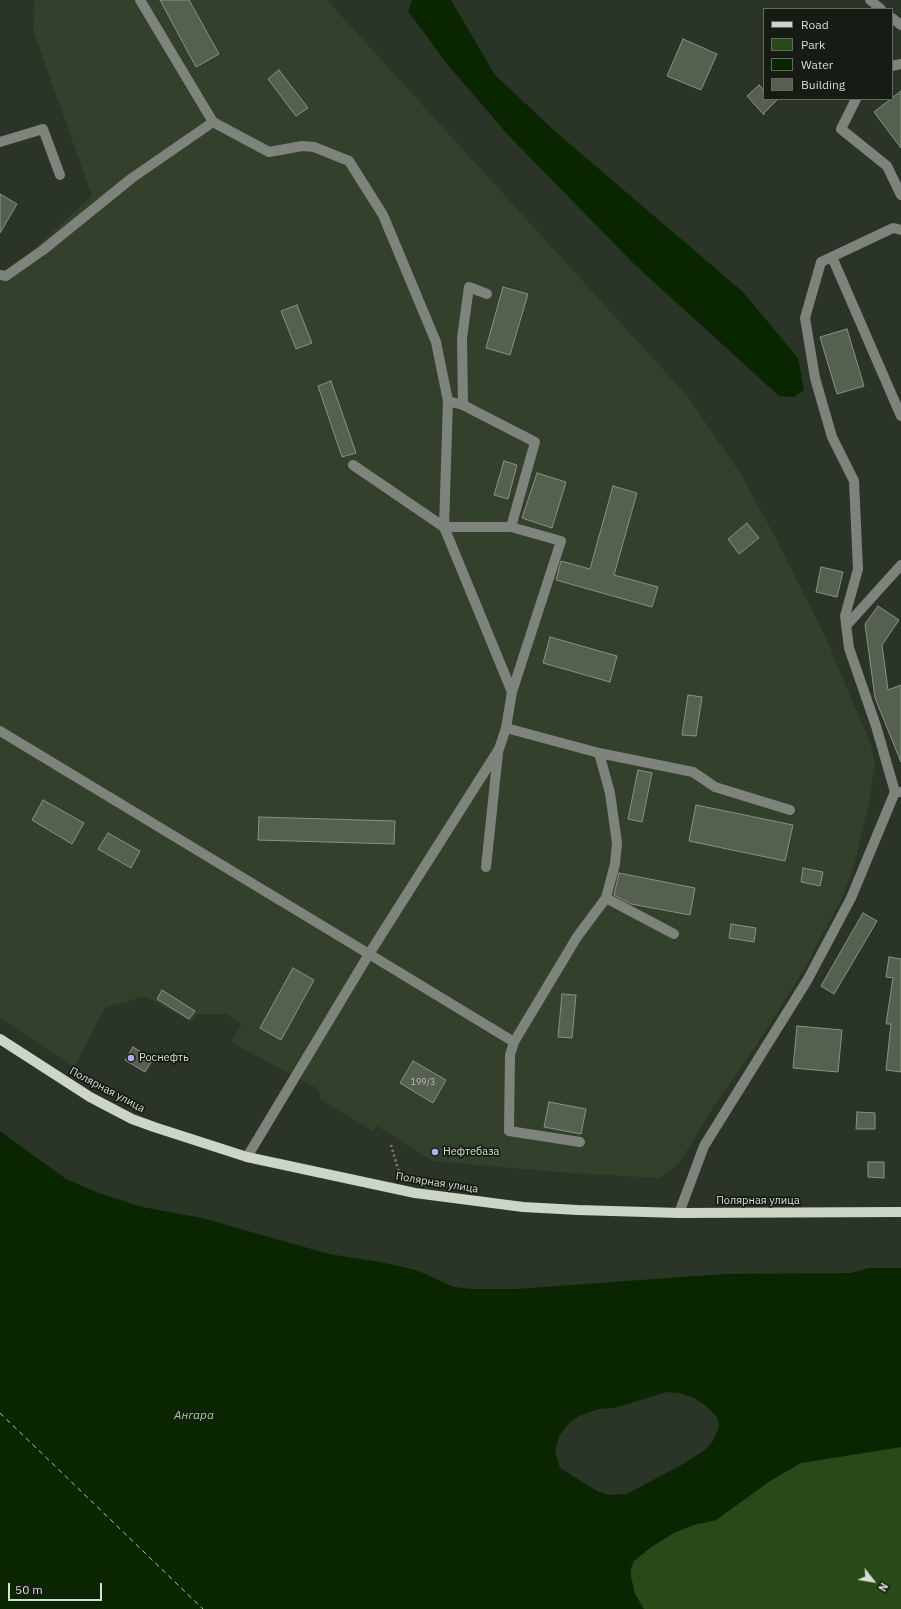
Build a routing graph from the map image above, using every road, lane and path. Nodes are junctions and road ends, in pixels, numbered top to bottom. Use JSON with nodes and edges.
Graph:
{"nodes":[{"id":1,"x":140,"y":0,"type":"edge"},
{"id":2,"x":870,"y":0,"type":"edge"},
{"id":3,"x":880,"y":8,"type":"edge"},
{"id":4,"x":893,"y":19,"type":"edge"},
{"id":5,"x":901,"y":25,"type":"edge"},
{"id":6,"x":856,"y":100,"type":"edge"},
{"id":7,"x":213,"y":122,"type":"junction"},
{"id":8,"x":0,"y":142,"type":"edge"},
{"id":9,"x":60,"y":175,"type":"dead end"},
{"id":10,"x":901,"y":195,"type":"edge"},
{"id":11,"x":901,"y":230,"type":"edge"},
{"id":12,"x":832,"y":257,"type":"junction"},
{"id":13,"x":0,"y":275,"type":"edge"},
{"id":14,"x":487,"y":294,"type":"dead end"},
{"id":15,"x":448,"y":401,"type":"junction"},
{"id":16,"x":464,"y":404,"type":"junction"},
{"id":17,"x":901,"y":416,"type":"edge"},
{"id":18,"x":353,"y":465,"type":"dead end"},
{"id":19,"x":444,"y":527,"type":"junction"},
{"id":20,"x":511,"y":527,"type":"junction"},
{"id":21,"x":901,"y":566,"type":"edge"},
{"id":22,"x":846,"y":626,"type":"junction"},
{"id":23,"x":512,"y":692,"type":"junction"},
{"id":24,"x":506,"y":728,"type":"junction"},
{"id":25,"x":0,"y":731,"type":"edge"},
{"id":26,"x":499,"y":749,"type":"junction"},
{"id":27,"x":599,"y":753,"type":"junction"},
{"id":28,"x":898,"y":792,"type":"edge"},
{"id":29,"x":790,"y":810,"type":"dead end"},
{"id":30,"x":486,"y":867,"type":"dead end"},
{"id":31,"x":606,"y":898,"type":"junction"},
{"id":32,"x":674,"y":934,"type":"dead end"},
{"id":33,"x":370,"y":954,"type":"junction"},
{"id":34,"x":0,"y":1039,"type":"edge"},
{"id":35,"x":514,"y":1042,"type":"junction"},
{"id":36,"x":580,"y":1142,"type":"dead end"},
{"id":37,"x":391,"y":1145,"type":"dead end"},
{"id":38,"x":247,"y":1157,"type":"junction"},
{"id":39,"x":401,"y":1179,"type":"dead end"},
{"id":40,"x":901,"y":1212,"type":"edge"},
{"id":41,"x":679,"y":1213,"type":"junction"}],
"edges":[{"from":1,"to":7,"type":"lane"},
{"from":2,"to":3,"type":"lane"},
{"from":4,"to":5,"type":"lane"},
{"from":6,"to":10,"type":"lane"},
{"from":7,"to":13,"type":"lane"},
{"from":7,"to":15,"type":"lane"},
{"from":8,"to":9,"type":"lane"},
{"from":11,"to":12,"type":"lane"},
{"from":12,"to":17,"type":"lane"},
{"from":12,"to":22,"type":"lane"},
{"from":14,"to":16,"type":"lane"},
{"from":15,"to":16,"type":"lane"},
{"from":15,"to":19,"type":"lane"},
{"from":16,"to":20,"type":"lane"},
{"from":18,"to":19,"type":"lane"},
{"from":19,"to":20,"type":"lane"},
{"from":19,"to":23,"type":"lane"},
{"from":20,"to":23,"type":"lane"},
{"from":21,"to":22,"type":"lane"},
{"from":22,"to":28,"type":"lane"},
{"from":23,"to":24,"type":"lane"},
{"from":24,"to":26,"type":"lane"},
{"from":24,"to":27,"type":"lane"},
{"from":25,"to":33,"type":"lane"},
{"from":26,"to":30,"type":"lane"},
{"from":26,"to":33,"type":"lane"},
{"from":27,"to":29,"type":"lane"},
{"from":27,"to":31,"type":"lane"},
{"from":28,"to":41,"type":"lane"},
{"from":31,"to":32,"type":"lane"},
{"from":31,"to":35,"type":"lane"},
{"from":33,"to":35,"type":"lane"},
{"from":33,"to":38,"type":"lane"},
{"from":34,"to":38,"type":"main road","name":"Полярная улица"},
{"from":35,"to":36,"type":"lane"},
{"from":37,"to":39,"type":"path"},
{"from":38,"to":41,"type":"main road","name":"Полярная улица"},
{"from":40,"to":41,"type":"main road","name":"Полярная улица"}]}
